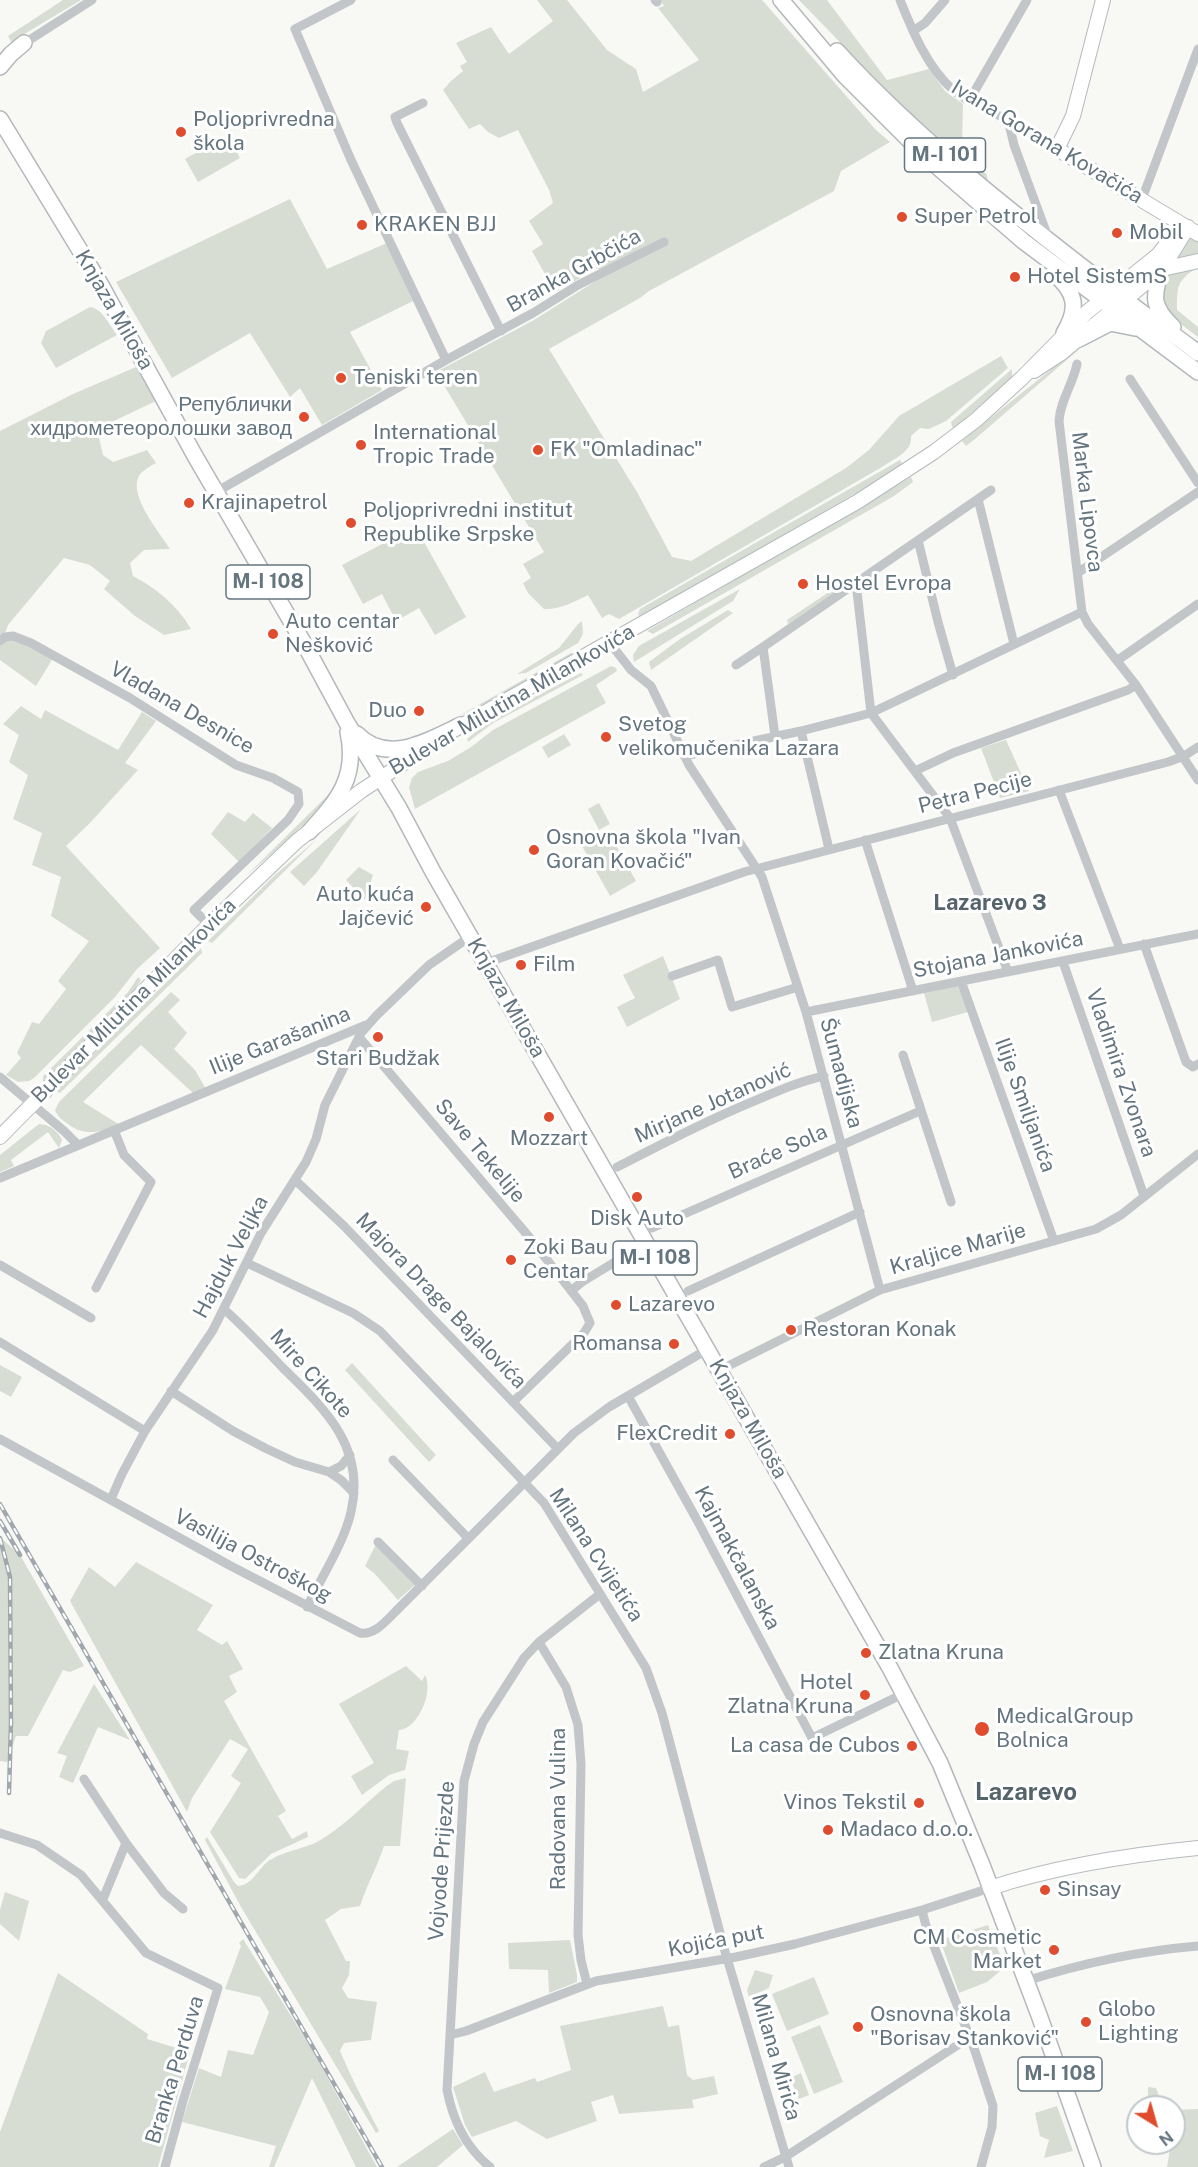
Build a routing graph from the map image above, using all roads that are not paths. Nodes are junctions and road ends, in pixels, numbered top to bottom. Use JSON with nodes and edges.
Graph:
{"nodes":[{"id":1,"x":92,"y":0,"type":"edge"},
{"id":2,"x":351,"y":0,"type":"edge"},
{"id":3,"x":781,"y":0,"type":"edge"},
{"id":4,"x":794,"y":0,"type":"edge"},
{"id":5,"x":900,"y":0,"type":"edge"},
{"id":6,"x":945,"y":0,"type":"edge"},
{"id":7,"x":1027,"y":0,"type":"edge"},
{"id":8,"x":1103,"y":0,"type":"edge"},
{"id":9,"x":913,"y":31,"type":"junction"},
{"id":10,"x":24,"y":43,"type":"junction"},
{"id":11,"x":1198,"y":49,"type":"edge"},
{"id":12,"x":0,"y":58,"type":"edge"},
{"id":13,"x":0,"y":67,"type":"edge"},
{"id":14,"x":969,"y":101,"type":"junction"},
{"id":15,"x":423,"y":103,"type":"dead end"},
{"id":16,"x":1,"y":120,"type":"edge"},
{"id":17,"x":1008,"y":120,"type":"junction"},
{"id":18,"x":1057,"y":149,"type":"junction"},
{"id":19,"x":1142,"y":199,"type":"junction"},
{"id":20,"x":1192,"y":229,"type":"edge"},
{"id":21,"x":1050,"y":240,"type":"junction"},
{"id":22,"x":1023,"y":241,"type":"junction"},
{"id":23,"x":664,"y":242,"type":"dead end"},
{"id":24,"x":1198,"y":261,"type":"edge"},
{"id":25,"x":1162,"y":269,"type":"junction"},
{"id":26,"x":1113,"y":300,"type":"junction"},
{"id":27,"x":501,"y":331,"type":"junction"},
{"id":28,"x":1143,"y":332,"type":"junction"},
{"id":29,"x":1072,"y":336,"type":"junction"},
{"id":30,"x":1195,"y":351,"type":"edge"},
{"id":31,"x":446,"y":360,"type":"junction"},
{"id":32,"x":1077,"y":364,"type":"dead end"},
{"id":33,"x":1198,"y":372,"type":"edge"},
{"id":34,"x":1130,"y":379,"type":"dead end"},
{"id":35,"x":1198,"y":483,"type":"edge"},
{"id":36,"x":992,"y":489,"type":"dead end"},
{"id":37,"x":216,"y":492,"type":"junction"},
{"id":38,"x":1198,"y":492,"type":"edge"},
{"id":39,"x":978,"y":499,"type":"junction"},
{"id":40,"x":918,"y":540,"type":"junction"},
{"id":41,"x":1078,"y":572,"type":"junction"},
{"id":42,"x":856,"y":583,"type":"junction"},
{"id":43,"x":1198,"y":604,"type":"edge"},
{"id":44,"x":1082,"y":612,"type":"junction"},
{"id":45,"x":0,"y":641,"type":"edge"},
{"id":46,"x":610,"y":643,"type":"junction"},
{"id":47,"x":1014,"y":644,"type":"junction"},
{"id":48,"x":763,"y":647,"type":"junction"},
{"id":49,"x":1118,"y":660,"type":"junction"},
{"id":50,"x":736,"y":666,"type":"dead end"},
{"id":51,"x":953,"y":675,"type":"junction"},
{"id":52,"x":1136,"y":686,"type":"junction"},
{"id":53,"x":871,"y":713,"type":"junction"},
{"id":54,"x":347,"y":723,"type":"junction"},
{"id":55,"x":461,"y":725,"type":"junction"},
{"id":56,"x":801,"y":731,"type":"junction"},
{"id":57,"x":775,"y":736,"type":"junction"},
{"id":58,"x":1198,"y":747,"type":"edge"},
{"id":59,"x":684,"y":756,"type":"junction"},
{"id":60,"x":1184,"y":756,"type":"junction"},
{"id":61,"x":915,"y":771,"type":"junction"},
{"id":62,"x":380,"y":778,"type":"junction"},
{"id":63,"x":1198,"y":780,"type":"edge"},
{"id":64,"x":1059,"y":790,"type":"junction"},
{"id":65,"x":950,"y":818,"type":"junction"},
{"id":66,"x":309,"y":832,"type":"junction"},
{"id":67,"x":865,"y":840,"type":"junction"},
{"id":68,"x":830,"y":849,"type":"junction"},
{"id":69,"x":758,"y":869,"type":"junction"},
{"id":70,"x":209,"y":925,"type":"junction"},
{"id":71,"x":1198,"y":934,"type":"edge"},
{"id":72,"x":471,"y":936,"type":"junction"},
{"id":73,"x":1144,"y":944,"type":"junction"},
{"id":74,"x":1120,"y":949,"type":"junction"},
{"id":75,"x":1063,"y":962,"type":"junction"},
{"id":76,"x":486,"y":963,"type":"junction"},
{"id":77,"x":1008,"y":972,"type":"junction"},
{"id":78,"x":672,"y":976,"type":"dead end"},
{"id":79,"x":961,"y":981,"type":"junction"},
{"id":80,"x":798,"y":987,"type":"junction"},
{"id":81,"x":914,"y":991,"type":"junction"},
{"id":82,"x":806,"y":1012,"type":"junction"},
{"id":83,"x":368,"y":1024,"type":"junction"},
{"id":84,"x":359,"y":1037,"type":"junction"},
{"id":85,"x":903,"y":1054,"type":"dead end"},
{"id":86,"x":1198,"y":1064,"type":"edge"},
{"id":87,"x":824,"y":1076,"type":"junction"},
{"id":88,"x":0,"y":1077,"type":"edge"},
{"id":89,"x":32,"y":1104,"type":"junction"},
{"id":90,"x":920,"y":1111,"type":"junction"},
{"id":91,"x":114,"y":1130,"type":"junction"},
{"id":92,"x":0,"y":1137,"type":"edge"},
{"id":93,"x":77,"y":1144,"type":"junction"},
{"id":94,"x":842,"y":1144,"type":"junction"},
{"id":95,"x":1198,"y":1154,"type":"edge"},
{"id":96,"x":617,"y":1167,"type":"dead end"},
{"id":97,"x":0,"y":1178,"type":"edge"},
{"id":98,"x":295,"y":1180,"type":"junction"},
{"id":99,"x":1144,"y":1196,"type":"junction"},
{"id":100,"x":951,"y":1202,"type":"dead end"},
{"id":101,"x":860,"y":1212,"type":"junction"},
{"id":102,"x":652,"y":1228,"type":"dead end"},
{"id":103,"x":1054,"y":1241,"type":"junction"},
{"id":104,"x":646,"y":1243,"type":"junction"},
{"id":105,"x":247,"y":1263,"type":"junction"},
{"id":106,"x":0,"y":1265,"type":"edge"},
{"id":107,"x":96,"y":1288,"type":"dead end"},
{"id":108,"x":880,"y":1290,"type":"junction"},
{"id":109,"x":571,"y":1291,"type":"junction"},
{"id":110,"x":688,"y":1291,"type":"dead end"},
{"id":111,"x":225,"y":1310,"type":"junction"},
{"id":112,"x":91,"y":1318,"type":"dead end"},
{"id":113,"x":0,"y":1342,"type":"edge"},
{"id":114,"x":708,"y":1349,"type":"junction"},
{"id":115,"x":720,"y":1370,"type":"junction"},
{"id":116,"x":171,"y":1391,"type":"junction"},
{"id":117,"x":628,"y":1396,"type":"junction"},
{"id":118,"x":514,"y":1401,"type":"junction"},
{"id":119,"x":145,"y":1431,"type":"junction"},
{"id":120,"x":0,"y":1439,"type":"edge"},
{"id":121,"x":558,"y":1449,"type":"junction"},
{"id":122,"x":350,"y":1455,"type":"junction"},
{"id":123,"x":393,"y":1460,"type":"dead end"},
{"id":124,"x":329,"y":1472,"type":"junction"},
{"id":125,"x":525,"y":1484,"type":"junction"},
{"id":126,"x":354,"y":1493,"type":"junction"},
{"id":127,"x":111,"y":1499,"type":"junction"},
{"id":128,"x":468,"y":1538,"type":"junction"},
{"id":129,"x":378,"y":1542,"type":"dead end"},
{"id":130,"x":422,"y":1586,"type":"junction"},
{"id":131,"x":600,"y":1594,"type":"junction"},
{"id":132,"x":306,"y":1607,"type":"junction"},
{"id":133,"x":539,"y":1642,"type":"junction"},
{"id":134,"x":903,"y":1694,"type":"junction"},
{"id":135,"x":84,"y":1779,"type":"dead end"},
{"id":136,"x":0,"y":1833,"type":"edge"},
{"id":137,"x":126,"y":1843,"type":"junction"},
{"id":138,"x":1198,"y":1848,"type":"edge"},
{"id":139,"x":990,"y":1888,"type":"junction"},
{"id":140,"x":103,"y":1899,"type":"junction"},
{"id":141,"x":183,"y":1909,"type":"dead end"},
{"id":142,"x":922,"y":1910,"type":"junction"},
{"id":143,"x":1198,"y":1946,"type":"edge"},
{"id":144,"x":727,"y":1958,"type":"junction"},
{"id":145,"x":1026,"y":1981,"type":"junction"},
{"id":146,"x":587,"y":1984,"type":"junction"},
{"id":147,"x":450,"y":2035,"type":"junction"},
{"id":148,"x":970,"y":2037,"type":"junction"},
{"id":149,"x":785,"y":2157,"type":"junction"},
{"id":150,"x":165,"y":2167,"type":"edge"},
{"id":151,"x":490,"y":2167,"type":"edge"},
{"id":152,"x":764,"y":2167,"type":"edge"},
{"id":153,"x":789,"y":2167,"type":"edge"},
{"id":154,"x":981,"y":2167,"type":"edge"},
{"id":155,"x":1093,"y":2167,"type":"edge"}],
"edges":[{"from":1,"to":10,"type":"street"},
{"from":2,"to":31,"type":"street"},
{"from":3,"to":22,"type":"main road","number":"M-I 101"},
{"from":4,"to":21,"type":"main road","number":"M-I 101"},
{"from":5,"to":9,"type":"street","name":"Ivana Gorana Kovačića"},
{"from":6,"to":9,"type":"street"},
{"from":7,"to":14,"type":"street"},
{"from":8,"to":18,"type":"street"},
{"from":9,"to":14,"type":"street","name":"Ivana Gorana Kovačića"},
{"from":10,"to":12,"type":"street"},
{"from":10,"to":13,"type":"main road"},
{"from":11,"to":19,"type":"street"},
{"from":14,"to":17,"type":"street","name":"Ivana Gorana Kovačića"},
{"from":15,"to":27,"type":"street","name":"Branka Grbčića"},
{"from":16,"to":37,"type":"main road","name":"Knjaza Miloša","number":"M-I 108"},
{"from":17,"to":18,"type":"street","name":"Ivana Gorana Kovačića"},
{"from":17,"to":21,"type":"street"},
{"from":18,"to":19,"type":"street","name":"Ivana Gorana Kovačića"},
{"from":19,"to":20,"type":"street","name":"Ivana Gorana Kovačića"},
{"from":20,"to":25,"type":"street"},
{"from":20,"to":26,"type":"street"},
{"from":21,"to":26,"type":"main road","number":"M-I 101"},
{"from":22,"to":26,"type":"main road","number":"M-I 101"},
{"from":22,"to":29,"type":"main road"},
{"from":23,"to":27,"type":"street","name":"Branka Grbčića"},
{"from":24,"to":25,"type":"street"},
{"from":25,"to":26,"type":"street"},
{"from":25,"to":30,"type":"main road"},
{"from":26,"to":28,"type":"main road","number":"M-I 101"},
{"from":26,"to":29,"type":"street","name":"Bulevar Milutina Milankovića"},
{"from":26,"to":30,"type":"main road","number":"M-I 101"},
{"from":27,"to":31,"type":"street","name":"Branka Grbčića"},
{"from":28,"to":29,"type":"main road"},
{"from":28,"to":33,"type":"main road","number":"M-I 101"},
{"from":29,"to":46,"type":"street","name":"Bulevar Milutina Milankovića"},
{"from":31,"to":37,"type":"street","name":"Branka Grbčića"},
{"from":32,"to":41,"type":"street","name":"Marka Lipovca"},
{"from":34,"to":35,"type":"street"},
{"from":36,"to":39,"type":"street"},
{"from":37,"to":54,"type":"main road","name":"Knjaza Miloša","number":"M-I 108"},
{"from":38,"to":41,"type":"street"},
{"from":39,"to":40,"type":"street"},
{"from":39,"to":47,"type":"street"},
{"from":40,"to":42,"type":"street"},
{"from":40,"to":51,"type":"street"},
{"from":41,"to":44,"type":"street","name":"Marka Lipovca"},
{"from":42,"to":48,"type":"street"},
{"from":42,"to":53,"type":"street"},
{"from":43,"to":49,"type":"street"},
{"from":44,"to":47,"type":"street"},
{"from":44,"to":49,"type":"street","name":"Marka Lipovca"},
{"from":45,"to":70,"type":"street","name":"Vladana Desnice"},
{"from":46,"to":55,"type":"street","name":"Bulevar Milutina Milankovića"},
{"from":46,"to":59,"type":"street"},
{"from":47,"to":51,"type":"street"},
{"from":48,"to":50,"type":"street"},
{"from":48,"to":57,"type":"street"},
{"from":49,"to":52,"type":"street","name":"Marka Lipovca"},
{"from":51,"to":53,"type":"street"},
{"from":52,"to":60,"type":"street","name":"Marka Lipovca"},
{"from":52,"to":61,"type":"street"},
{"from":53,"to":56,"type":"street"},
{"from":53,"to":61,"type":"street"},
{"from":54,"to":55,"type":"main road"},
{"from":54,"to":62,"type":"main road","name":"Knjaza Miloša","number":"M-I 108"},
{"from":54,"to":66,"type":"main road"},
{"from":55,"to":62,"type":"street","name":"Bulevar Milutina Milankovića"},
{"from":56,"to":57,"type":"street"},
{"from":56,"to":68,"type":"street"},
{"from":57,"to":59,"type":"street"},
{"from":58,"to":60,"type":"street","name":"Petra Pecije"},
{"from":59,"to":69,"type":"street"},
{"from":60,"to":63,"type":"street","name":"Marka Lipovca"},
{"from":60,"to":64,"type":"street","name":"Petra Pecije"},
{"from":61,"to":65,"type":"street"},
{"from":62,"to":66,"type":"street","name":"Bulevar Milutina Milankovića"},
{"from":62,"to":72,"type":"main road","name":"Knjaza Miloša","number":"M-I 108"},
{"from":64,"to":65,"type":"street","name":"Petra Pecije"},
{"from":64,"to":74,"type":"street"},
{"from":65,"to":67,"type":"street","name":"Petra Pecije"},
{"from":65,"to":77,"type":"street"},
{"from":66,"to":70,"type":"street","name":"Bulevar Milutina Milankovića"},
{"from":67,"to":68,"type":"street","name":"Petra Pecije"},
{"from":67,"to":81,"type":"street"},
{"from":68,"to":69,"type":"street","name":"Petra Pecije"},
{"from":69,"to":76,"type":"street"},
{"from":69,"to":80,"type":"street","name":"Šumadijska"},
{"from":70,"to":89,"type":"street","name":"Bulevar Milutina Milankovića"},
{"from":71,"to":73,"type":"street","name":"Stojana Jankovića"},
{"from":72,"to":76,"type":"main road","name":"Knjaza Miloša","number":"M-I 108"},
{"from":72,"to":83,"type":"street","name":"Ilije Garašanina"},
{"from":73,"to":74,"type":"street","name":"Stojana Jankovića"},
{"from":73,"to":86,"type":"street"},
{"from":74,"to":75,"type":"street","name":"Stojana Jankovića"},
{"from":75,"to":77,"type":"street","name":"Stojana Jankovića"},
{"from":75,"to":99,"type":"street","name":"Vladimira Zvonara"},
{"from":76,"to":104,"type":"main road","name":"Knjaza Miloša","number":"M-I 108"},
{"from":77,"to":79,"type":"street","name":"Stojana Jankovića"},
{"from":78,"to":80,"type":"street"},
{"from":79,"to":81,"type":"street","name":"Stojana Jankovića"},
{"from":79,"to":103,"type":"street","name":"Ilije Smiljanića"},
{"from":80,"to":82,"type":"street","name":"Šumadijska"},
{"from":81,"to":82,"type":"street","name":"Stojana Jankovića"},
{"from":82,"to":87,"type":"street","name":"Šumadijska"},
{"from":83,"to":84,"type":"street","name":"Hajduk Veljka"},
{"from":83,"to":91,"type":"street","name":"Ilije Garašanina"},
{"from":84,"to":98,"type":"street","name":"Hajduk Veljka"},
{"from":84,"to":109,"type":"street","name":"Save Tekelije"},
{"from":85,"to":90,"type":"street"},
{"from":87,"to":94,"type":"street","name":"Šumadijska"},
{"from":87,"to":96,"type":"street","name":"Mirjane Jotanović"},
{"from":88,"to":89,"type":"street"},
{"from":89,"to":92,"type":"street","name":"Bulevar Milutina Milankovića"},
{"from":89,"to":93,"type":"street"},
{"from":90,"to":94,"type":"street","name":"Braće Sola"},
{"from":90,"to":100,"type":"street"},
{"from":91,"to":93,"type":"street","name":"Ilije Garašanina"},
{"from":91,"to":107,"type":"street"},
{"from":93,"to":97,"type":"street","name":"Ilije Garašanina"},
{"from":94,"to":101,"type":"street","name":"Šumadijska"},
{"from":94,"to":102,"type":"street","name":"Braće Sola"},
{"from":95,"to":99,"type":"street","name":"Kraljice Marije"},
{"from":98,"to":105,"type":"street","name":"Hajduk Veljka"},
{"from":98,"to":118,"type":"street","name":"Majora Drage Bajalovića"},
{"from":99,"to":103,"type":"street","name":"Kraljice Marije"},
{"from":101,"to":108,"type":"street","name":"Šumadijska"},
{"from":101,"to":110,"type":"street"},
{"from":103,"to":108,"type":"street","name":"Kraljice Marije"},
{"from":104,"to":109,"type":"street"},
{"from":104,"to":114,"type":"main road","name":"Knjaza Miloša","number":"M-I 108"},
{"from":105,"to":111,"type":"street","name":"Hajduk Veljka"},
{"from":105,"to":125,"type":"street","name":"Milana Cvijetića"},
{"from":106,"to":112,"type":"street"},
{"from":108,"to":115,"type":"street","name":"Kraljice Marije"},
{"from":109,"to":118,"type":"street","name":"Save Tekelije"},
{"from":111,"to":116,"type":"street","name":"Hajduk Veljka"},
{"from":111,"to":122,"type":"street","name":"Mire Cikote"},
{"from":113,"to":119,"type":"street"},
{"from":114,"to":115,"type":"main road","name":"Knjaza Miloša","number":"M-I 108"},
{"from":114,"to":117,"type":"street","name":"Vasilija Ostroškog"},
{"from":115,"to":134,"type":"main road","name":"Knjaza Miloša","number":"M-I 108"},
{"from":116,"to":119,"type":"street","name":"Hajduk Veljka"},
{"from":116,"to":124,"type":"street"},
{"from":117,"to":121,"type":"street","name":"Vasilija Ostroškog"},
{"from":117,"to":134,"type":"street","name":"Kajmakčalanska"},
{"from":118,"to":121,"type":"street","name":"Majora Drage Bajalovića"},
{"from":119,"to":127,"type":"street","name":"Hajduk Veljka"},
{"from":120,"to":127,"type":"street","name":"Vasilija Ostroškog"},
{"from":121,"to":125,"type":"street","name":"Vasilija Ostroškog"},
{"from":122,"to":124,"type":"street"},
{"from":122,"to":126,"type":"street","name":"Mire Cikote"},
{"from":123,"to":128,"type":"street"},
{"from":124,"to":126,"type":"street"},
{"from":125,"to":128,"type":"street","name":"Vasilija Ostroškog"},
{"from":125,"to":131,"type":"street","name":"Milana Cvijetića"},
{"from":126,"to":132,"type":"street","name":"Mire Cikote"},
{"from":127,"to":132,"type":"street","name":"Vasilija Ostroškog"},
{"from":128,"to":130,"type":"street","name":"Vasilija Ostroškog"},
{"from":129,"to":130,"type":"street"},
{"from":130,"to":132,"type":"street","name":"Vasilija Ostroškog"},
{"from":131,"to":133,"type":"street","name":"Vojvode Prijezde"},
{"from":131,"to":144,"type":"street","name":"Milana Cvijetića"},
{"from":133,"to":146,"type":"street","name":"Radovana Vulina"},
{"from":133,"to":147,"type":"street","name":"Vojvode Prijezde"},
{"from":134,"to":139,"type":"main road","name":"Knjaza Miloša","number":"M-I 108"},
{"from":135,"to":137,"type":"street"},
{"from":136,"to":140,"type":"street","name":"Branka Perduva"},
{"from":137,"to":140,"type":"street"},
{"from":137,"to":141,"type":"street"},
{"from":138,"to":139,"type":"street"},
{"from":139,"to":142,"type":"street","name":"Kojića put"},
{"from":139,"to":145,"type":"main road","number":"M-I 108"},
{"from":140,"to":150,"type":"street","name":"Branka Perduva"},
{"from":142,"to":144,"type":"street","name":"Kojića put"},
{"from":142,"to":148,"type":"street"},
{"from":143,"to":145,"type":"street"},
{"from":144,"to":146,"type":"street","name":"Kojića put"},
{"from":144,"to":149,"type":"street","name":"Milana Mirića"},
{"from":145,"to":155,"type":"main road","number":"M-I 108"},
{"from":146,"to":147,"type":"street","name":"Kojića put"},
{"from":147,"to":151,"type":"street","name":"Vojvode Prijezde"},
{"from":148,"to":149,"type":"street"},
{"from":148,"to":154,"type":"street"},
{"from":149,"to":152,"type":"street"},
{"from":149,"to":153,"type":"street","name":"Milana Mirića"}]}
